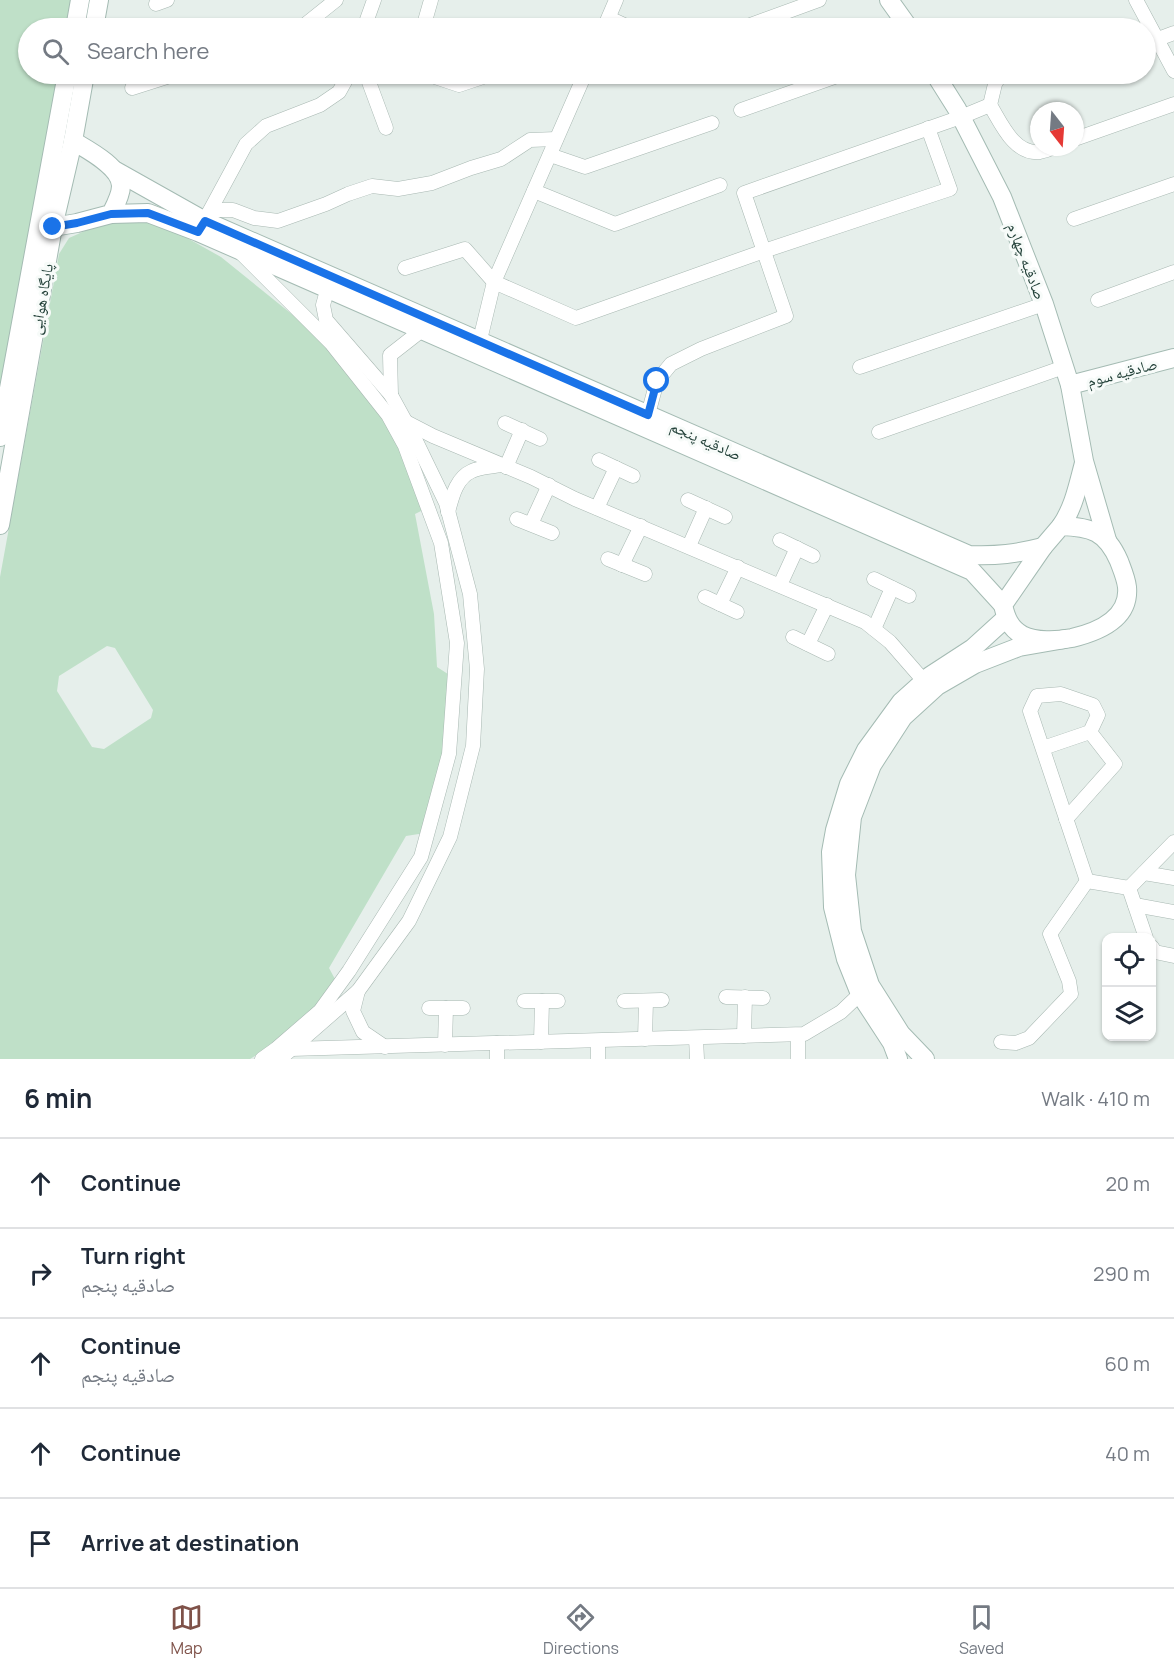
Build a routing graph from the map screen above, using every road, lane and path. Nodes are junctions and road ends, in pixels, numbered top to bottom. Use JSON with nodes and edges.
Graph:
{"nodes":[{"id":1,"x":80,"y":0,"type":"edge"},
{"id":2,"x":99,"y":0,"type":"edge"},
{"id":3,"x":336,"y":0,"type":"edge"},
{"id":4,"x":374,"y":0,"type":"edge"},
{"id":5,"x":431,"y":0,"type":"edge"},
{"id":6,"x":616,"y":0,"type":"edge"},
{"id":7,"x":819,"y":0,"type":"edge"},
{"id":8,"x":889,"y":0,"type":"edge"},
{"id":9,"x":1136,"y":0,"type":"edge"},
{"id":10,"x":77,"y":18,"type":"edge"},
{"id":11,"x":96,"y":18,"type":"edge"},
{"id":12,"x":314,"y":18,"type":"edge"},
{"id":13,"x":368,"y":18,"type":"edge"},
{"id":14,"x":426,"y":18,"type":"edge"},
{"id":15,"x":608,"y":18,"type":"edge"},
{"id":16,"x":770,"y":18,"type":"edge"},
{"id":17,"x":902,"y":18,"type":"edge"},
{"id":18,"x":1146,"y":18,"type":"edge"},
{"id":19,"x":1174,"y":33,"type":"edge"},
{"id":20,"x":1156,"y":35,"type":"edge"},
{"id":21,"x":1158,"y":39,"type":"junction"},
{"id":22,"x":1174,"y":71,"type":"edge"},
{"id":23,"x":65,"y":84,"type":"edge"},
{"id":24,"x":84,"y":84,"type":"edge"},
{"id":25,"x":145,"y":84,"type":"edge"},
{"id":26,"x":343,"y":84,"type":"edge"},
{"id":27,"x":370,"y":84,"type":"edge"},
{"id":28,"x":581,"y":84,"type":"edge"},
{"id":29,"x":815,"y":84,"type":"edge"},
{"id":30,"x":942,"y":84,"type":"edge"},
{"id":31,"x":995,"y":84,"type":"edge"},
{"id":32,"x":132,"y":88,"type":"dead end"},
{"id":33,"x":1174,"y":104,"type":"edge"},
{"id":34,"x":990,"y":105,"type":"junction"},
{"id":35,"x":741,"y":110,"type":"dead end"},
{"id":36,"x":961,"y":117,"type":"junction"},
{"id":37,"x":712,"y":123,"type":"dead end"},
{"id":38,"x":386,"y":128,"type":"dead end"},
{"id":39,"x":928,"y":128,"type":"junction"},
{"id":40,"x":1084,"y":136,"type":"edge"},
{"id":41,"x":556,"y":139,"type":"junction"},
{"id":42,"x":73,"y":141,"type":"junction"},
{"id":43,"x":1030,"y":150,"type":"edge"},
{"id":44,"x":550,"y":155,"type":"junction"},
{"id":45,"x":116,"y":171,"type":"junction"},
{"id":46,"x":1174,"y":184,"type":"edge"},
{"id":47,"x":720,"y":185,"type":"dead end"},
{"id":48,"x":534,"y":191,"type":"junction"},
{"id":49,"x":111,"y":214,"type":"junction"},
{"id":50,"x":1074,"y":219,"type":"dead end"},
{"id":51,"x":205,"y":221,"type":"junction"},
{"id":52,"x":53,"y":227,"type":"junction"},
{"id":53,"x":237,"y":248,"type":"junction"},
{"id":54,"x":764,"y":251,"type":"junction"},
{"id":55,"x":405,"y":268,"type":"dead end"},
{"id":56,"x":1174,"y":272,"type":"edge"},
{"id":57,"x":329,"y":282,"type":"junction"},
{"id":58,"x":494,"y":282,"type":"junction"},
{"id":59,"x":1098,"y":300,"type":"dead end"},
{"id":60,"x":1044,"y":304,"type":"junction"},
{"id":61,"x":422,"y":330,"type":"junction"},
{"id":62,"x":478,"y":347,"type":"junction"},
{"id":63,"x":1174,"y":358,"type":"edge"},
{"id":64,"x":860,"y":367,"type":"dead end"},
{"id":65,"x":1064,"y":367,"type":"junction"},
{"id":66,"x":1070,"y":385,"type":"junction"},
{"id":67,"x":391,"y":395,"type":"junction"},
{"id":68,"x":646,"y":421,"type":"junction"},
{"id":69,"x":406,"y":422,"type":"junction"},
{"id":70,"x":505,"y":423,"type":"dead end"},
{"id":71,"x":522,"y":430,"type":"junction"},
{"id":72,"x":879,"y":432,"type":"dead end"},
{"id":73,"x":540,"y":439,"type":"dead end"},
{"id":74,"x":5,"y":441,"type":"edge"},
{"id":75,"x":599,"y":460,"type":"dead end"},
{"id":76,"x":1084,"y":461,"type":"junction"},
{"id":77,"x":503,"y":466,"type":"junction"},
{"id":78,"x":616,"y":468,"type":"junction"},
{"id":79,"x":633,"y":476,"type":"dead end"},
{"id":80,"x":549,"y":485,"type":"junction"},
{"id":81,"x":688,"y":500,"type":"dead end"},
{"id":82,"x":597,"y":508,"type":"junction"},
{"id":83,"x":706,"y":508,"type":"junction"},
{"id":84,"x":448,"y":512,"type":"junction"},
{"id":85,"x":725,"y":517,"type":"dead end"},
{"id":86,"x":517,"y":519,"type":"dead end"},
{"id":87,"x":531,"y":524,"type":"junction"},
{"id":88,"x":0,"y":525,"type":"edge"},
{"id":89,"x":641,"y":526,"type":"junction"},
{"id":90,"x":1061,"y":526,"type":"junction"},
{"id":91,"x":552,"y":533,"type":"dead end"},
{"id":92,"x":780,"y":540,"type":"dead end"},
{"id":93,"x":1107,"y":540,"type":"junction"},
{"id":94,"x":689,"y":546,"type":"junction"},
{"id":95,"x":797,"y":548,"type":"junction"},
{"id":96,"x":1043,"y":548,"type":"junction"},
{"id":97,"x":813,"y":556,"type":"dead end"},
{"id":98,"x":608,"y":559,"type":"dead end"},
{"id":99,"x":966,"y":561,"type":"junction"},
{"id":100,"x":622,"y":565,"type":"junction"},
{"id":101,"x":738,"y":567,"type":"junction"},
{"id":102,"x":645,"y":574,"type":"dead end"},
{"id":103,"x":874,"y":579,"type":"dead end"},
{"id":104,"x":780,"y":585,"type":"junction"},
{"id":105,"x":892,"y":588,"type":"junction"},
{"id":106,"x":909,"y":596,"type":"dead end"},
{"id":107,"x":705,"y":597,"type":"dead end"},
{"id":108,"x":720,"y":604,"type":"junction"},
{"id":109,"x":827,"y":605,"type":"junction"},
{"id":110,"x":1004,"y":611,"type":"junction"},
{"id":111,"x":737,"y":612,"type":"dead end"},
{"id":112,"x":874,"y":629,"type":"junction"},
{"id":113,"x":793,"y":637,"type":"dead end"},
{"id":114,"x":1065,"y":639,"type":"junction"},
{"id":115,"x":808,"y":644,"type":"junction"},
{"id":116,"x":828,"y":654,"type":"dead end"},
{"id":117,"x":971,"y":658,"type":"junction"},
{"id":118,"x":924,"y":681,"type":"junction"},
{"id":119,"x":1090,"y":732,"type":"junction"},
{"id":120,"x":1043,"y":748,"type":"junction"},
{"id":121,"x":449,"y":754,"type":"junction"},
{"id":122,"x":470,"y":759,"type":"junction"},
{"id":123,"x":1066,"y":819,"type":"junction"},
{"id":124,"x":842,"y":832,"type":"junction"},
{"id":125,"x":1174,"y":842,"type":"edge"},
{"id":126,"x":1144,"y":873,"type":"junction"},
{"id":127,"x":1174,"y":878,"type":"edge"},
{"id":128,"x":1087,"y":881,"type":"junction"},
{"id":129,"x":1129,"y":888,"type":"junction"},
{"id":130,"x":1135,"y":905,"type":"junction"},
{"id":131,"x":1174,"y":912,"type":"edge"},
{"id":132,"x":1144,"y":933,"type":"edge"},
{"id":133,"x":1156,"y":952,"type":"edge"},
{"id":134,"x":1174,"y":956,"type":"edge"},
{"id":135,"x":353,"y":966,"type":"junction"},
{"id":136,"x":368,"y":978,"type":"junction"},
{"id":137,"x":358,"y":991,"type":"junction"},
{"id":138,"x":860,"y":994,"type":"junction"},
{"id":139,"x":726,"y":997,"type":"dead end"},
{"id":140,"x":745,"y":997,"type":"junction"},
{"id":141,"x":763,"y":998,"type":"dead end"},
{"id":142,"x":646,"y":1000,"type":"junction"},
{"id":143,"x":662,"y":1000,"type":"dead end"},
{"id":144,"x":524,"y":1001,"type":"dead end"},
{"id":145,"x":542,"y":1001,"type":"junction"},
{"id":146,"x":558,"y":1001,"type":"dead end"},
{"id":147,"x":624,"y":1001,"type":"dead end"},
{"id":148,"x":429,"y":1008,"type":"dead end"},
{"id":149,"x":446,"y":1008,"type":"junction"},
{"id":150,"x":463,"y":1008,"type":"dead end"},
{"id":151,"x":798,"y":1035,"type":"junction"},
{"id":152,"x":744,"y":1036,"type":"junction"},
{"id":153,"x":696,"y":1038,"type":"junction"},
{"id":154,"x":645,"y":1039,"type":"junction"},
{"id":155,"x":598,"y":1041,"type":"junction"},
{"id":156,"x":541,"y":1042,"type":"junction"},
{"id":157,"x":1002,"y":1042,"type":"dead end"},
{"id":158,"x":497,"y":1043,"type":"junction"},
{"id":159,"x":445,"y":1045,"type":"junction"},
{"id":160,"x":897,"y":1045,"type":"edge"},
{"id":161,"x":291,"y":1049,"type":"junction"},
{"id":162,"x":391,"y":1051,"type":"edge"},
{"id":163,"x":262,"y":1059,"type":"edge"},
{"id":164,"x":280,"y":1059,"type":"edge"},
{"id":165,"x":497,"y":1059,"type":"edge"},
{"id":166,"x":598,"y":1059,"type":"edge"},
{"id":167,"x":697,"y":1059,"type":"edge"},
{"id":168,"x":798,"y":1059,"type":"edge"},
{"id":169,"x":925,"y":1059,"type":"edge"}],
"edges":[{"from":1,"to":10,"type":"street"},
{"from":2,"to":11,"type":"street"},
{"from":3,"to":12,"type":"street"},
{"from":4,"to":13,"type":"street"},
{"from":5,"to":14,"type":"street"},
{"from":6,"to":15,"type":"street"},
{"from":7,"to":16,"type":"street"},
{"from":8,"to":17,"type":"street"},
{"from":9,"to":18,"type":"street"},
{"from":19,"to":21,"type":"street"},
{"from":20,"to":21,"type":"street"},
{"from":21,"to":22,"type":"street"},
{"from":23,"to":74,"type":"street","name":"پایگاه هوایی"},
{"from":24,"to":42,"type":"street","name":"پایگاه هوایی"},
{"from":25,"to":32,"type":"street"},
{"from":26,"to":51,"type":"street"},
{"from":27,"to":38,"type":"street"},
{"from":28,"to":41,"type":"street"},
{"from":29,"to":35,"type":"street"},
{"from":30,"to":36,"type":"street","name":"صادقیه چهارم"},
{"from":31,"to":34,"type":"street"},
{"from":33,"to":40,"type":"street"},
{"from":34,"to":36,"type":"street"},
{"from":34,"to":43,"type":"street"},
{"from":36,"to":39,"type":"street"},
{"from":36,"to":60,"type":"street","name":"صادقیه چهارم"},
{"from":37,"to":44,"type":"street"},
{"from":39,"to":54,"type":"street"},
{"from":39,"to":54,"type":"street"},
{"from":41,"to":44,"type":"street"},
{"from":41,"to":51,"type":"street"},
{"from":42,"to":45,"type":"street","name":"صادقیه پنجم"},
{"from":42,"to":52,"type":"street","name":"پایگاه هوایی"},
{"from":44,"to":48,"type":"street"},
{"from":45,"to":49,"type":"street"},
{"from":45,"to":51,"type":"street","name":"صادقیه پنجم"},
{"from":46,"to":50,"type":"street"},
{"from":47,"to":48,"type":"street"},
{"from":48,"to":58,"type":"street"},
{"from":49,"to":51,"type":"street","name":"صادقیه پنجم"},
{"from":49,"to":52,"type":"street","name":"صادقیه پنجم"},
{"from":51,"to":53,"type":"street","name":"صادقیه پنجم"},
{"from":51,"to":57,"type":"street","name":"صادقیه پنجم"},
{"from":52,"to":74,"type":"street","name":"پایگاه هوایی"},
{"from":53,"to":57,"type":"street","name":"صادقیه پنجم"},
{"from":53,"to":121,"type":"street"},
{"from":54,"to":58,"type":"street"},
{"from":54,"to":68,"type":"street"},
{"from":55,"to":58,"type":"street"},
{"from":56,"to":59,"type":"street"},
{"from":57,"to":61,"type":"street","name":"صادقیه پنجم"},
{"from":57,"to":62,"type":"street","name":"صادقیه پنجم"},
{"from":57,"to":67,"type":"street"},
{"from":58,"to":62,"type":"street"},
{"from":60,"to":64,"type":"street"},
{"from":60,"to":65,"type":"street","name":"صادقیه چهارم"},
{"from":61,"to":62,"type":"street","name":"صادقیه پنجم"},
{"from":61,"to":67,"type":"street"},
{"from":62,"to":68,"type":"street","name":"صادقیه پنجم"},
{"from":63,"to":66,"type":"street","name":"صادقیه سوم"},
{"from":65,"to":66,"type":"street","name":"صادقیه چهارم"},
{"from":65,"to":72,"type":"street"},
{"from":66,"to":76,"type":"street","name":"صادقیه چهارم"},
{"from":67,"to":69,"type":"street"},
{"from":68,"to":99,"type":"street","name":"صادقیه پنجم"},
{"from":69,"to":77,"type":"street"},
{"from":69,"to":84,"type":"street"},
{"from":70,"to":71,"type":"street"},
{"from":71,"to":73,"type":"street"},
{"from":71,"to":77,"type":"street"},
{"from":74,"to":88,"type":"street","name":"پایگاه هوایی"},
{"from":75,"to":78,"type":"street"},
{"from":76,"to":90,"type":"street"},
{"from":76,"to":93,"type":"street","name":"صادقیه چهارم"},
{"from":77,"to":80,"type":"street"},
{"from":77,"to":84,"type":"street"},
{"from":78,"to":79,"type":"street"},
{"from":78,"to":82,"type":"street"},
{"from":80,"to":82,"type":"street"},
{"from":80,"to":87,"type":"street"},
{"from":81,"to":83,"type":"street"},
{"from":82,"to":89,"type":"street"},
{"from":83,"to":85,"type":"street"},
{"from":83,"to":94,"type":"street"},
{"from":84,"to":122,"type":"street"},
{"from":86,"to":87,"type":"street"},
{"from":87,"to":91,"type":"street"},
{"from":89,"to":94,"type":"street"},
{"from":89,"to":100,"type":"street"},
{"from":90,"to":93,"type":"street"},
{"from":90,"to":96,"type":"street"},
{"from":92,"to":95,"type":"street"},
{"from":93,"to":114,"type":"street"},
{"from":94,"to":101,"type":"street"},
{"from":95,"to":97,"type":"street"},
{"from":95,"to":104,"type":"street"},
{"from":96,"to":99,"type":"street","name":"صادقیه پنجم"},
{"from":96,"to":110,"type":"street"},
{"from":98,"to":100,"type":"street"},
{"from":99,"to":110,"type":"street","name":"صادقیه پنجم"},
{"from":100,"to":102,"type":"street"},
{"from":101,"to":104,"type":"street"},
{"from":101,"to":108,"type":"street"},
{"from":103,"to":105,"type":"street"},
{"from":104,"to":109,"type":"street"},
{"from":105,"to":106,"type":"street"},
{"from":105,"to":112,"type":"street"},
{"from":107,"to":108,"type":"street"},
{"from":108,"to":111,"type":"street"},
{"from":109,"to":112,"type":"street"},
{"from":109,"to":115,"type":"street"},
{"from":110,"to":114,"type":"street"},
{"from":110,"to":117,"type":"street"},
{"from":112,"to":118,"type":"street"},
{"from":113,"to":115,"type":"street"},
{"from":114,"to":117,"type":"street"},
{"from":115,"to":116,"type":"street"},
{"from":117,"to":118,"type":"street"},
{"from":117,"to":124,"type":"street"},
{"from":118,"to":124,"type":"street"},
{"from":119,"to":120,"type":"street"},
{"from":119,"to":120,"type":"street"},
{"from":119,"to":123,"type":"street"},
{"from":120,"to":123,"type":"street"},
{"from":121,"to":122,"type":"street"},
{"from":121,"to":135,"type":"street"},
{"from":122,"to":136,"type":"street"},
{"from":123,"to":128,"type":"street"},
{"from":124,"to":138,"type":"street"},
{"from":124,"to":160,"type":"street"},
{"from":125,"to":126,"type":"street"},
{"from":126,"to":127,"type":"street"},
{"from":126,"to":129,"type":"street"},
{"from":128,"to":129,"type":"street"},
{"from":128,"to":157,"type":"street"},
{"from":129,"to":130,"type":"street"},
{"from":130,"to":131,"type":"street"},
{"from":130,"to":132,"type":"street"},
{"from":133,"to":134,"type":"street"},
{"from":135,"to":136,"type":"street"},
{"from":135,"to":163,"type":"street"},
{"from":136,"to":137,"type":"street"},
{"from":137,"to":161,"type":"street"},
{"from":137,"to":162,"type":"street"},
{"from":138,"to":151,"type":"street"},
{"from":138,"to":160,"type":"street"},
{"from":139,"to":140,"type":"street"},
{"from":140,"to":141,"type":"street"},
{"from":140,"to":152,"type":"street"},
{"from":142,"to":143,"type":"street"},
{"from":142,"to":147,"type":"street"},
{"from":142,"to":154,"type":"street"},
{"from":144,"to":145,"type":"street"},
{"from":145,"to":146,"type":"street"},
{"from":145,"to":156,"type":"street"},
{"from":148,"to":149,"type":"street"},
{"from":149,"to":150,"type":"street"},
{"from":149,"to":159,"type":"street"},
{"from":151,"to":152,"type":"street"},
{"from":151,"to":168,"type":"street"},
{"from":152,"to":153,"type":"street"},
{"from":153,"to":154,"type":"street"},
{"from":153,"to":167,"type":"street"},
{"from":154,"to":155,"type":"street"},
{"from":155,"to":156,"type":"street"},
{"from":155,"to":166,"type":"street"},
{"from":156,"to":158,"type":"street"},
{"from":158,"to":159,"type":"street"},
{"from":158,"to":165,"type":"street"},
{"from":159,"to":162,"type":"street"},
{"from":160,"to":169,"type":"street"},
{"from":161,"to":162,"type":"street"},
{"from":161,"to":164,"type":"street"}]}
